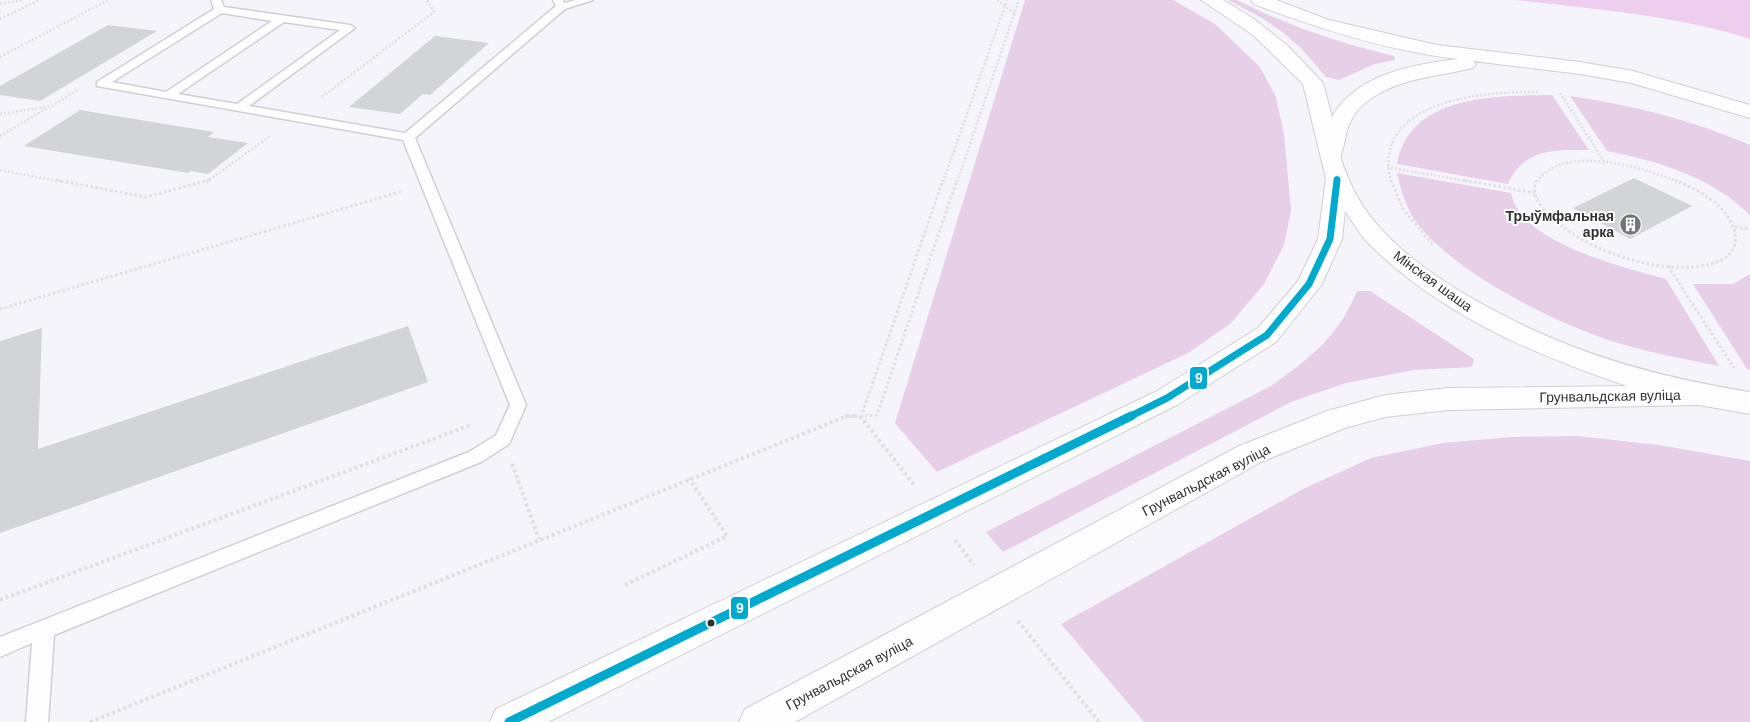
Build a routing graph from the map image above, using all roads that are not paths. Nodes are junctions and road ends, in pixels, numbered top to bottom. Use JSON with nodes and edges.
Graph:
{"nodes":[{"id":1,"x":588,"y":0,"type":"edge"},
{"id":2,"x":1210,"y":0,"type":"edge"},
{"id":3,"x":1260,"y":0,"type":"edge"},
{"id":4,"x":559,"y":3,"type":"edge"},
{"id":5,"x":218,"y":5,"type":"edge"},
{"id":6,"x":282,"y":19,"type":"junction"},
{"id":7,"x":1580,"y":68,"type":"junction"},
{"id":8,"x":167,"y":96,"type":"junction"},
{"id":9,"x":240,"y":108,"type":"junction"},
{"id":10,"x":1750,"y":112,"type":"edge"},
{"id":11,"x":408,"y":137,"type":"junction"},
{"id":12,"x":1336,"y":172,"type":"junction"},
{"id":13,"x":1698,"y":395,"type":"junction"},
{"id":14,"x":1750,"y":403,"type":"edge"},
{"id":15,"x":44,"y":629,"type":"junction"},
{"id":16,"x":0,"y":647,"type":"edge"},
{"id":17,"x":37,"y":722,"type":"edge"},
{"id":18,"x":509,"y":722,"type":"edge"},
{"id":19,"x":758,"y":722,"type":"edge"}],
"edges":[{"from":1,"to":4,"type":"lane"},
{"from":2,"to":12,"type":"main road","name":"Мінская шаша"},
{"from":3,"to":7,"type":"main road"},
{"from":4,"to":11,"type":"lane"},
{"from":5,"to":6,"type":"lane"},
{"from":5,"to":8,"type":"lane"},
{"from":6,"to":8,"type":"lane"},
{"from":6,"to":9,"type":"lane"},
{"from":7,"to":10,"type":"main road"},
{"from":7,"to":12,"type":"main road"},
{"from":8,"to":9,"type":"lane"},
{"from":9,"to":11,"type":"lane"},
{"from":11,"to":15,"type":"lane"},
{"from":12,"to":13,"type":"main road","name":"Мінская шаша"},
{"from":12,"to":18,"type":"main road"},
{"from":13,"to":14,"type":"main road","name":"Мінская шаша"},
{"from":13,"to":19,"type":"main road","name":"Грунвальдская вуліца"},
{"from":15,"to":16,"type":"lane"},
{"from":15,"to":17,"type":"lane"}]}
